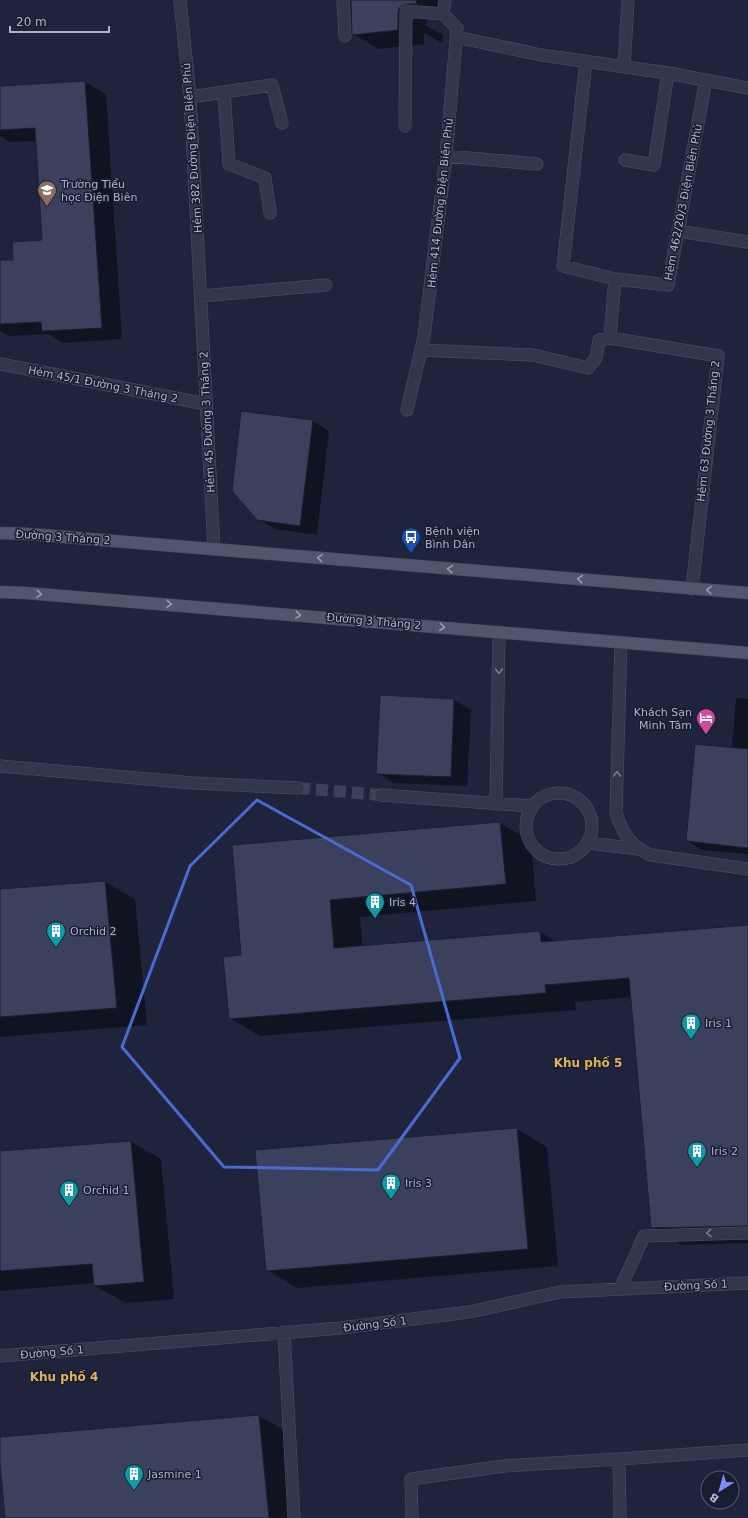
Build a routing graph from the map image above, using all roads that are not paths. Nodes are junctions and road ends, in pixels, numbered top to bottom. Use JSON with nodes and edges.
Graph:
{"nodes":[{"id":1,"x":180,"y":0,"type":"edge"},
{"id":2,"x":343,"y":0,"type":"edge"},
{"id":3,"x":445,"y":0,"type":"edge"},
{"id":4,"x":628,"y":0,"type":"edge"},
{"id":5,"x":443,"y":14,"type":"junction"},
{"id":6,"x":345,"y":36,"type":"dead end"},
{"id":7,"x":456,"y":38,"type":"junction"},
{"id":8,"x":586,"y":62,"type":"junction"},
{"id":9,"x":624,"y":67,"type":"junction"},
{"id":10,"x":668,"y":73,"type":"junction"},
{"id":11,"x":706,"y":80,"type":"junction"},
{"id":12,"x":748,"y":88,"type":"edge"},
{"id":13,"x":224,"y":92,"type":"junction"},
{"id":14,"x":190,"y":97,"type":"junction"},
{"id":15,"x":282,"y":123,"type":"dead end"},
{"id":16,"x":405,"y":126,"type":"dead end"},
{"id":17,"x":446,"y":156,"type":"junction"},
{"id":18,"x":625,"y":160,"type":"dead end"},
{"id":19,"x":538,"y":164,"type":"dead end"},
{"id":20,"x":270,"y":213,"type":"dead end"},
{"id":21,"x":678,"y":231,"type":"junction"},
{"id":22,"x":748,"y":242,"type":"edge"},
{"id":23,"x":615,"y":279,"type":"junction"},
{"id":24,"x":326,"y":285,"type":"dead end"},
{"id":25,"x":201,"y":296,"type":"junction"},
{"id":26,"x":610,"y":338,"type":"junction"},
{"id":27,"x":421,"y":350,"type":"junction"},
{"id":28,"x":0,"y":364,"type":"edge"},
{"id":29,"x":206,"y":404,"type":"junction"},
{"id":30,"x":407,"y":410,"type":"dead end"},
{"id":31,"x":0,"y":533,"type":"edge"},
{"id":32,"x":214,"y":549,"type":"junction"},
{"id":33,"x":692,"y":589,"type":"junction"},
{"id":34,"x":0,"y":592,"type":"edge"},
{"id":35,"x":748,"y":593,"type":"edge"},
{"id":36,"x":499,"y":632,"type":"junction"},
{"id":37,"x":621,"y":642,"type":"junction"},
{"id":38,"x":748,"y":653,"type":"edge"},
{"id":39,"x":0,"y":766,"type":"edge"},
{"id":40,"x":298,"y":788,"type":"tunnel mouth"},
{"id":41,"x":381,"y":794,"type":"tunnel mouth"},
{"id":42,"x":496,"y":804,"type":"junction"},
{"id":43,"x":532,"y":806,"type":"junction"},
{"id":44,"x":588,"y":843,"type":"junction"},
{"id":45,"x":638,"y":849,"type":"junction"},
{"id":46,"x":748,"y":869,"type":"edge"},
{"id":47,"x":748,"y":1233,"type":"edge"},
{"id":48,"x":748,"y":1283,"type":"edge"},
{"id":49,"x":620,"y":1290,"type":"junction"},
{"id":50,"x":284,"y":1332,"type":"junction"},
{"id":51,"x":0,"y":1356,"type":"edge"},
{"id":52,"x":748,"y":1450,"type":"edge"},
{"id":53,"x":619,"y":1458,"type":"junction"},
{"id":54,"x":294,"y":1518,"type":"edge"},
{"id":55,"x":412,"y":1518,"type":"edge"},
{"id":56,"x":620,"y":1518,"type":"edge"}],
"edges":[{"from":1,"to":14,"type":"street","name":"Hẻm 382 Đường Điện Biên Phủ"},
{"from":2,"to":6,"type":"street"},
{"from":3,"to":5,"type":"street"},
{"from":4,"to":9,"type":"street"},
{"from":5,"to":7,"type":"street","name":"Hẻm 414 Đường Điện Biên Phủ"},
{"from":5,"to":16,"type":"street"},
{"from":7,"to":8,"type":"street"},
{"from":7,"to":17,"type":"street","name":"Hẻm 414 Đường Điện Biên Phủ"},
{"from":8,"to":9,"type":"street"},
{"from":8,"to":23,"type":"street"},
{"from":9,"to":10,"type":"street"},
{"from":10,"to":11,"type":"street"},
{"from":10,"to":18,"type":"street"},
{"from":11,"to":12,"type":"street"},
{"from":11,"to":21,"type":"street","name":"Hẻm 462/20/3 Điện Biên Phủ"},
{"from":13,"to":14,"type":"street"},
{"from":13,"to":15,"type":"street"},
{"from":13,"to":20,"type":"street"},
{"from":14,"to":25,"type":"street","name":"Hẻm 382 Đường Điện Biên Phủ"},
{"from":17,"to":19,"type":"street"},
{"from":17,"to":27,"type":"street","name":"Hẻm 414 Đường Điện Biên Phủ"},
{"from":21,"to":22,"type":"street"},
{"from":21,"to":23,"type":"street","name":"Hẻm 462/20/3 Điện Biên Phủ"},
{"from":23,"to":26,"type":"street"},
{"from":24,"to":25,"type":"street"},
{"from":25,"to":29,"type":"street","name":"Hẻm 45 Đường 3 Tháng 2"},
{"from":26,"to":27,"type":"street"},
{"from":26,"to":33,"type":"street","name":"Hẻm 63 Đường 3 Tháng 2"},
{"from":27,"to":30,"type":"street","name":"Hẻm 414 Đường Điện Biên Phủ"},
{"from":28,"to":29,"type":"street","name":"Hẻm 45/1 Đường 3 Tháng 2"},
{"from":29,"to":32,"type":"street","name":"Hẻm 45 Đường 3 Tháng 2"},
{"from":31,"to":32,"type":"main road","name":"Đường 3 Tháng 2"},
{"from":33,"to":32,"type":"main road","name":"Đường 3 Tháng 2","one_way":true},
{"from":35,"to":33,"type":"main road","name":"Đường 3 Tháng 2","one_way":true},
{"from":34,"to":36,"type":"main road","name":"Đường 3 Tháng 2","one_way":true},
{"from":36,"to":37,"type":"main road","name":"Đường 3 Tháng 2"},
{"from":36,"to":42,"type":"street","one_way":true},
{"from":37,"to":38,"type":"main road","name":"Đường 3 Tháng 2"},
{"from":45,"to":37,"type":"street","one_way":true},
{"from":39,"to":40,"type":"street"},
{"from":41,"to":42,"type":"street"},
{"from":42,"to":43,"type":"street"},
{"from":43,"to":44,"type":"street"},
{"from":43,"to":44,"type":"street"},
{"from":44,"to":45,"type":"street"},
{"from":45,"to":46,"type":"street"},
{"from":47,"to":49,"type":"street","one_way":true},
{"from":48,"to":49,"type":"street","name":"Đường Số 1"},
{"from":49,"to":50,"type":"street","name":"Đường Số 1"},
{"from":50,"to":51,"type":"street","name":"Đường Số 1"},
{"from":50,"to":54,"type":"street"},
{"from":52,"to":53,"type":"street"},
{"from":53,"to":55,"type":"street"},
{"from":53,"to":56,"type":"street"}]}
